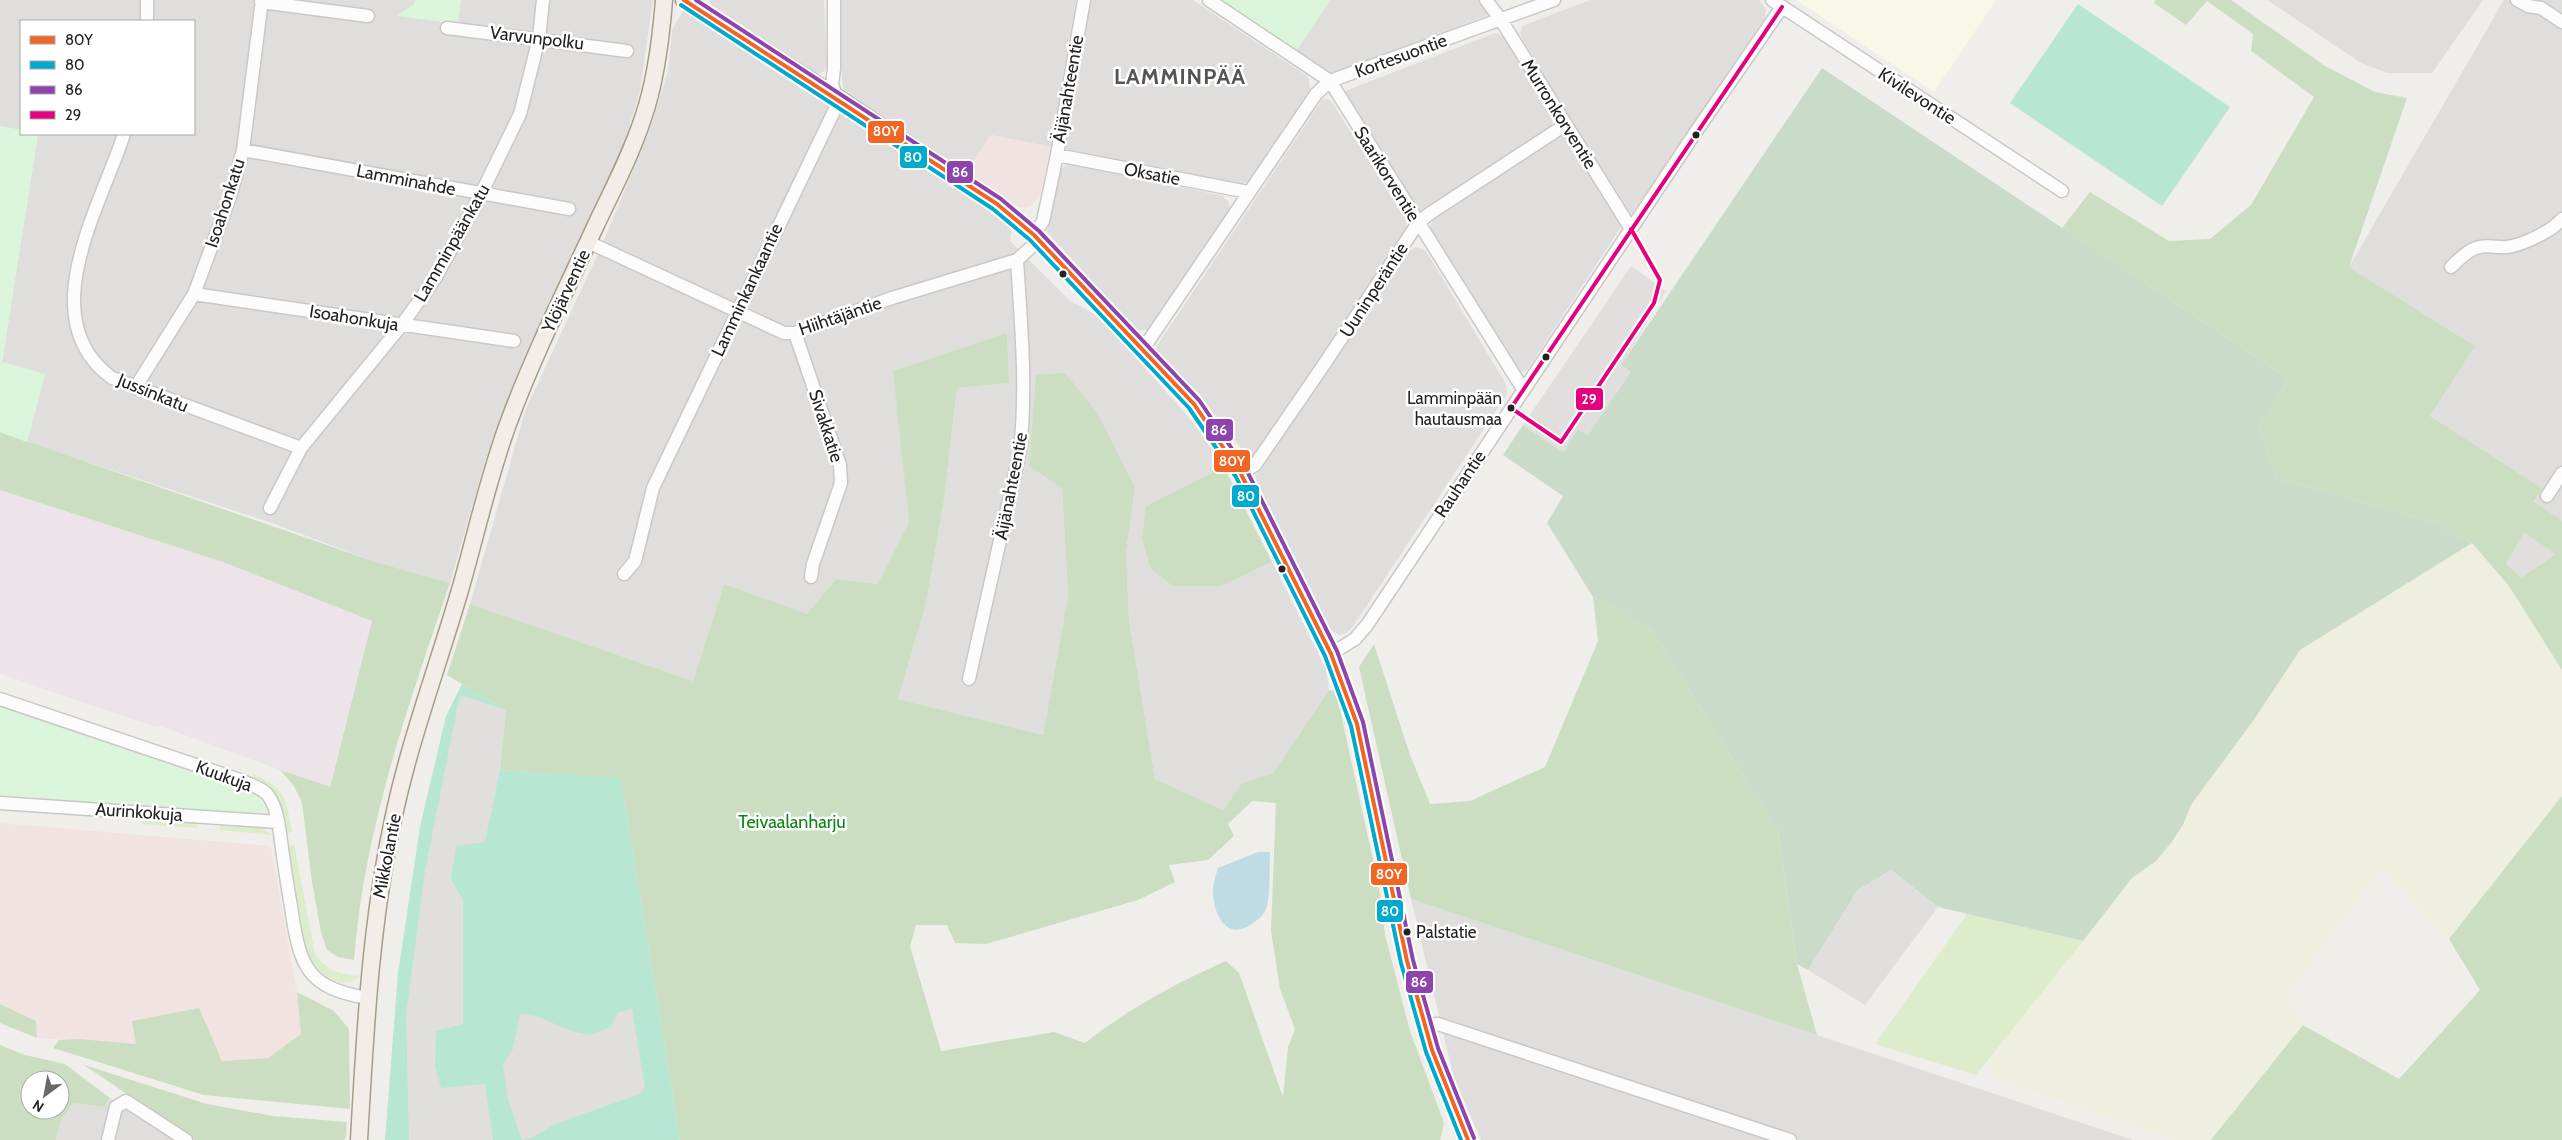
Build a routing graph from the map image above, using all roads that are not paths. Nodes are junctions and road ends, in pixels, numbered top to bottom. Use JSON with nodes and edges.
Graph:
{"nodes":[{"id":1,"x":147,"y":0,"type":"edge"},
{"id":2,"x":543,"y":0,"type":"edge"},
{"id":3,"x":664,"y":0,"type":"edge"},
{"id":4,"x":684,"y":0,"type":"edge"},
{"id":5,"x":834,"y":0,"type":"edge"},
{"id":6,"x":1084,"y":0,"type":"edge"},
{"id":7,"x":1209,"y":0,"type":"edge"},
{"id":8,"x":1486,"y":0,"type":"edge"},
{"id":9,"x":1554,"y":0,"type":"edge"},
{"id":10,"x":2517,"y":0,"type":"edge"},
{"id":11,"x":261,"y":1,"type":"edge"},
{"id":12,"x":1777,"y":4,"type":"edge"},
{"id":13,"x":2545,"y":4,"type":"edge"},
{"id":14,"x":368,"y":16,"type":"dead end"},
{"id":15,"x":146,"y":20,"type":"edge"},
{"id":16,"x":1501,"y":20,"type":"junction"},
{"id":17,"x":2562,"y":22,"type":"edge"},
{"id":18,"x":447,"y":28,"type":"dead end"},
{"id":19,"x":539,"y":38,"type":"junction"},
{"id":20,"x":627,"y":51,"type":"dead end"},
{"id":21,"x":1330,"y":81,"type":"junction"},
{"id":22,"x":836,"y":96,"type":"junction"},
{"id":23,"x":1565,"y":125,"type":"junction"},
{"id":24,"x":124,"y":135,"type":"edge"},
{"id":25,"x":243,"y":150,"type":"junction"},
{"id":26,"x":1057,"y":155,"type":"junction"},
{"id":27,"x":2062,"y":191,"type":"dead end"},
{"id":28,"x":1248,"y":192,"type":"junction"},
{"id":29,"x":481,"y":194,"type":"junction"},
{"id":30,"x":569,"y":209,"type":"dead end"},
{"id":31,"x":2562,"y":218,"type":"edge"},
{"id":32,"x":1418,"y":223,"type":"junction"},
{"id":33,"x":1631,"y":229,"type":"junction"},
{"id":34,"x":1036,"y":237,"type":"junction"},
{"id":35,"x":588,"y":242,"type":"junction"},
{"id":36,"x":1017,"y":260,"type":"junction"},
{"id":37,"x":2451,"y":267,"type":"dead end"},
{"id":38,"x":194,"y":294,"type":"junction"},
{"id":39,"x":738,"y":312,"type":"junction"},
{"id":40,"x":401,"y":326,"type":"junction"},
{"id":41,"x":795,"y":333,"type":"junction"},
{"id":42,"x":514,"y":341,"type":"dead end"},
{"id":43,"x":1143,"y":349,"type":"junction"},
{"id":44,"x":135,"y":388,"type":"junction"},
{"id":45,"x":1523,"y":390,"type":"junction"},
{"id":46,"x":301,"y":448,"type":"junction"},
{"id":47,"x":2562,"y":473,"type":"edge"},
{"id":48,"x":1241,"y":474,"type":"junction"},
{"id":49,"x":2548,"y":496,"type":"dead end"},
{"id":50,"x":270,"y":508,"type":"dead end"},
{"id":51,"x":624,"y":574,"type":"dead end"},
{"id":52,"x":811,"y":577,"type":"dead end"},
{"id":53,"x":463,"y":582,"type":"joint"},
{"id":54,"x":1331,"y":654,"type":"junction"},
{"id":55,"x":969,"y":680,"type":"dead end"},
{"id":56,"x":0,"y":699,"type":"edge"},
{"id":57,"x":0,"y":804,"type":"edge"},
{"id":58,"x":278,"y":822,"type":"junction"},
{"id":59,"x":367,"y":998,"type":"junction"},
{"id":60,"x":1424,"y":1025,"type":"junction"},
{"id":61,"x":108,"y":1140,"type":"edge"},
{"id":62,"x":186,"y":1140,"type":"edge"},
{"id":63,"x":359,"y":1140,"type":"edge"},
{"id":64,"x":1468,"y":1140,"type":"edge"},
{"id":65,"x":1790,"y":1140,"type":"edge"}],
"edges":[{"from":1,"to":15,"type":"street"},
{"from":2,"to":19,"type":"street","name":"Lamminpäänkatu"},
{"from":3,"to":35,"type":"main road","name":"Ylöjärventie"},
{"from":4,"to":22,"type":"main road"},
{"from":5,"to":22,"type":"street","name":"Lamminkankaantie"},
{"from":6,"to":26,"type":"street","name":"Äijänahteentie"},
{"from":7,"to":21,"type":"street","name":"Saarikorventie"},
{"from":8,"to":16,"type":"street","name":"Murronkorventie"},
{"from":9,"to":16,"type":"street","name":"Kortesuontie"},
{"from":10,"to":13,"type":"street"},
{"from":11,"to":14,"type":"street"},
{"from":11,"to":25,"type":"street","name":"Isoahonkatu"},
{"from":12,"to":27,"type":"street","name":"Kivilevontie"},
{"from":12,"to":33,"type":"street","name":"Rauhantie"},
{"from":13,"to":17,"type":"street"},
{"from":16,"to":21,"type":"street","name":"Kortesuontie"},
{"from":16,"to":23,"type":"street","name":"Murronkorventie"},
{"from":18,"to":19,"type":"street","name":"Varvunpolku"},
{"from":19,"to":20,"type":"street","name":"Varvunpolku"},
{"from":19,"to":29,"type":"street","name":"Lamminpäänkatu"},
{"from":21,"to":28,"type":"street","name":"Kortesuontie"},
{"from":21,"to":32,"type":"street","name":"Saarikorventie"},
{"from":22,"to":34,"type":"main road"},
{"from":22,"to":39,"type":"street","name":"Lamminkankaantie"},
{"from":23,"to":32,"type":"street","name":"Uuninperäntie"},
{"from":23,"to":33,"type":"street","name":"Murronkorventie"},
{"from":24,"to":44,"type":"street","name":"Jussinkatu"},
{"from":25,"to":29,"type":"street","name":"Lamminahde"},
{"from":25,"to":38,"type":"street","name":"Isoahonkatu"},
{"from":26,"to":28,"type":"street","name":"Oksatie"},
{"from":26,"to":34,"type":"street","name":"Äijänahteentie"},
{"from":28,"to":43,"type":"street","name":"Kortesuontie"},
{"from":29,"to":30,"type":"street","name":"Lamminahde"},
{"from":29,"to":40,"type":"street","name":"Lamminpäänkatu"},
{"from":31,"to":37,"type":"street"},
{"from":32,"to":45,"type":"street","name":"Saarikorventie"},
{"from":32,"to":48,"type":"street","name":"Uuninperäntie"},
{"from":33,"to":45,"type":"street","name":"Rauhantie"},
{"from":34,"to":36,"type":"street","name":"Hiihtäjäntie"},
{"from":34,"to":43,"type":"main road"},
{"from":35,"to":39,"type":"street","name":"Hiihtäjäntie"},
{"from":35,"to":53,"type":"main road","name":"Ylöjärventie"},
{"from":36,"to":41,"type":"street","name":"Hiihtäjäntie"},
{"from":36,"to":55,"type":"street","name":"Äijänahteentie"},
{"from":38,"to":40,"type":"street","name":"Isoahonkuja"},
{"from":38,"to":44,"type":"street","name":"Isoahonkatu"},
{"from":39,"to":41,"type":"street","name":"Hiihtäjäntie"},
{"from":39,"to":51,"type":"street","name":"Lamminkankaantie"},
{"from":40,"to":42,"type":"street","name":"Isoahonkuja"},
{"from":40,"to":46,"type":"street","name":"Lamminpäänkatu"},
{"from":41,"to":52,"type":"street","name":"Sivakkatie"},
{"from":43,"to":48,"type":"main road"},
{"from":44,"to":46,"type":"street","name":"Jussinkatu"},
{"from":45,"to":54,"type":"street","name":"Rauhantie"},
{"from":46,"to":50,"type":"street","name":"Lamminpäänkatu"},
{"from":47,"to":49,"type":"street"},
{"from":48,"to":54,"type":"main road"},
{"from":53,"to":59,"type":"main road","name":"Mikkolantie"},
{"from":54,"to":60,"type":"main road"},
{"from":56,"to":58,"type":"street","name":"Kuukuja"},
{"from":57,"to":58,"type":"street","name":"Aurinkokuja"},
{"from":58,"to":59,"type":"street","name":"Kuukuja"},
{"from":59,"to":63,"type":"main road","name":"Mikkolantie"},
{"from":60,"to":64,"type":"main road"},
{"from":60,"to":65,"type":"street"},
{"from":61,"to":62,"type":"street"}]}
